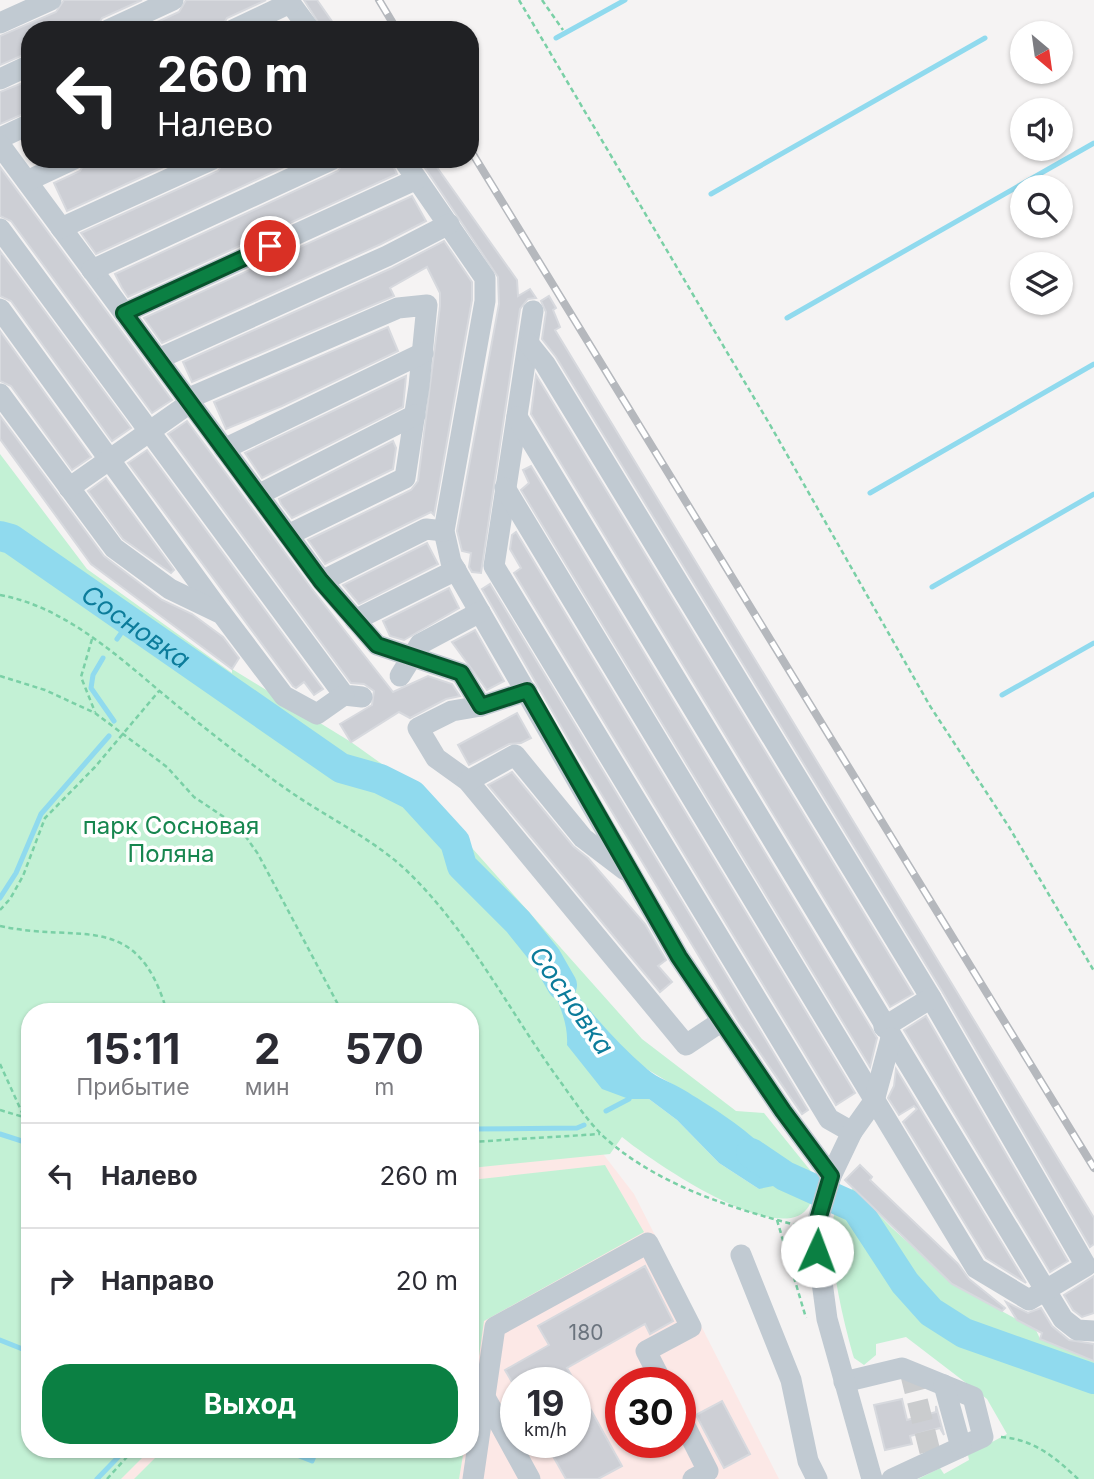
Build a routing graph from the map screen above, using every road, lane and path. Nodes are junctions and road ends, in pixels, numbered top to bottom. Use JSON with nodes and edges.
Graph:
{"nodes":[{"id":1,"x":51,"y":0,"type":"edge"},
{"id":2,"x":173,"y":0,"type":"edge"},
{"id":3,"x":519,"y":0,"type":"edge"},
{"id":4,"x":542,"y":0,"type":"edge"},
{"id":5,"x":289,"y":2,"type":"edge"},
{"id":6,"x":128,"y":21,"type":"edge"},
{"id":7,"x":251,"y":21,"type":"edge"},
{"id":8,"x":303,"y":21,"type":"edge"},
{"id":9,"x":0,"y":23,"type":"edge"},
{"id":10,"x":563,"y":30,"type":"dead end"},
{"id":11,"x":21,"y":69,"type":"edge"},
{"id":12,"x":0,"y":79,"type":"edge"},
{"id":13,"x":21,"y":128,"type":"edge"},
{"id":14,"x":0,"y":138,"type":"edge"},
{"id":15,"x":0,"y":145,"type":"edge"},
{"id":16,"x":55,"y":168,"type":"edge"},
{"id":17,"x":193,"y":168,"type":"edge"},
{"id":18,"x":313,"y":168,"type":"edge"},
{"id":19,"x":409,"y":168,"type":"edge"},
{"id":20,"x":417,"y":179,"type":"junction"},
{"id":21,"x":27,"y":181,"type":"junction"},
{"id":22,"x":449,"y":225,"type":"junction"},
{"id":23,"x":61,"y":228,"type":"junction"},
{"id":24,"x":0,"y":229,"type":"edge"},
{"id":25,"x":92,"y":270,"type":"junction"},
{"id":26,"x":0,"y":309,"type":"edge"},
{"id":27,"x":533,"y":311,"type":"dead end"},
{"id":28,"x":124,"y":313,"type":"junction"},
{"id":29,"x":529,"y":344,"type":"junction"},
{"id":30,"x":423,"y":353,"type":"junction"},
{"id":31,"x":158,"y":359,"type":"junction"},
{"id":32,"x":0,"y":394,"type":"edge"},
{"id":33,"x":189,"y":401,"type":"junction"},
{"id":34,"x":415,"y":415,"type":"junction"},
{"id":35,"x":517,"y":417,"type":"junction"},
{"id":36,"x":150,"y":431,"type":"junction"},
{"id":37,"x":224,"y":449,"type":"junction"},
{"id":38,"x":111,"y":459,"type":"junction"},
{"id":39,"x":69,"y":488,"type":"junction"},
{"id":40,"x":505,"y":488,"type":"junction"},
{"id":41,"x":258,"y":495,"type":"junction"},
{"id":42,"x":444,"y":531,"type":"junction"},
{"id":43,"x":288,"y":535,"type":"junction"},
{"id":44,"x":456,"y":570,"type":"junction"},
{"id":45,"x":321,"y":581,"type":"junction"},
{"id":46,"x":0,"y":595,"type":"edge"},
{"id":47,"x":480,"y":612,"type":"junction"},
{"id":48,"x":222,"y":614,"type":"junction"},
{"id":49,"x":355,"y":620,"type":"junction"},
{"id":50,"x":92,"y":639,"type":"junction"},
{"id":51,"x":413,"y":657,"type":"junction"},
{"id":52,"x":0,"y":676,"type":"edge"},
{"id":53,"x":400,"y":676,"type":"dead end"},
{"id":54,"x":159,"y":691,"type":"junction"},
{"id":55,"x":527,"y":691,"type":"junction"},
{"id":56,"x":481,"y":706,"type":"junction"},
{"id":57,"x":95,"y":713,"type":"junction"},
{"id":58,"x":123,"y":733,"type":"junction"},
{"id":59,"x":468,"y":781,"type":"junction"},
{"id":60,"x":632,"y":876,"type":"junction"},
{"id":61,"x":0,"y":910,"type":"edge"},
{"id":62,"x":0,"y":926,"type":"edge"},
{"id":63,"x":1094,"y":971,"type":"edge"},
{"id":64,"x":931,"y":998,"type":"junction"},
{"id":65,"x":163,"y":1003,"type":"edge"},
{"id":66,"x":337,"y":1003,"type":"edge"},
{"id":67,"x":722,"y":1021,"type":"junction"},
{"id":68,"x":888,"y":1032,"type":"junction"},
{"id":69,"x":0,"y":1064,"type":"edge"},
{"id":70,"x":874,"y":1101,"type":"junction"},
{"id":71,"x":21,"y":1105,"type":"edge"},
{"id":72,"x":0,"y":1110,"type":"edge"},
{"id":73,"x":21,"y":1117,"type":"edge"},
{"id":74,"x":852,"y":1132,"type":"junction"},
{"id":75,"x":600,"y":1134,"type":"junction"},
{"id":76,"x":479,"y":1142,"type":"edge"},
{"id":77,"x":830,"y":1181,"type":"junction"},
{"id":78,"x":815,"y":1230,"type":"junction"},
{"id":79,"x":741,"y":1255,"type":"dead end"},
{"id":80,"x":1045,"y":1290,"type":"junction"},
{"id":81,"x":1094,"y":1331,"type":"edge"},
{"id":82,"x":654,"y":1367,"type":"edge"},
{"id":83,"x":844,"y":1382,"type":"junction"},
{"id":84,"x":485,"y":1397,"type":"junction"},
{"id":85,"x":1003,"y":1437,"type":"dead end"},
{"id":86,"x":479,"y":1438,"type":"edge"},
{"id":87,"x":696,"y":1447,"type":"edge"},
{"id":88,"x":126,"y":1458,"type":"edge"},
{"id":89,"x":476,"y":1458,"type":"edge"},
{"id":90,"x":107,"y":1479,"type":"edge"},
{"id":91,"x":473,"y":1479,"type":"edge"},
{"id":92,"x":530,"y":1479,"type":"edge"},
{"id":93,"x":694,"y":1479,"type":"edge"},
{"id":94,"x":817,"y":1479,"type":"edge"},
{"id":95,"x":872,"y":1479,"type":"edge"},
{"id":96,"x":892,"y":1479,"type":"edge"},
{"id":97,"x":1078,"y":1479,"type":"edge"}],
"edges":[{"from":1,"to":9,"type":"street"},
{"from":2,"to":6,"type":"street"},
{"from":3,"to":63,"type":"path"},
{"from":4,"to":10,"type":"path"},
{"from":5,"to":7,"type":"street"},
{"from":5,"to":8,"type":"street"},
{"from":11,"to":12,"type":"street"},
{"from":13,"to":14,"type":"street"},
{"from":15,"to":21,"type":"street"},
{"from":16,"to":21,"type":"street"},
{"from":17,"to":23,"type":"street"},
{"from":18,"to":25,"type":"street"},
{"from":19,"to":20,"type":"street"},
{"from":20,"to":22,"type":"street"},
{"from":20,"to":28,"type":"street"},
{"from":21,"to":23,"type":"street"},
{"from":22,"to":31,"type":"street"},
{"from":22,"to":42,"type":"street"},
{"from":23,"to":25,"type":"street"},
{"from":24,"to":36,"type":"street"},
{"from":25,"to":28,"type":"street"},
{"from":26,"to":38,"type":"street"},
{"from":27,"to":29,"type":"street"},
{"from":28,"to":31,"type":"street"},
{"from":29,"to":35,"type":"street"},
{"from":29,"to":64,"type":"street"},
{"from":30,"to":33,"type":"street"},
{"from":30,"to":34,"type":"street"},
{"from":30,"to":37,"type":"street"},
{"from":31,"to":33,"type":"street"},
{"from":32,"to":39,"type":"street"},
{"from":33,"to":36,"type":"street"},
{"from":33,"to":37,"type":"street"},
{"from":34,"to":41,"type":"street"},
{"from":34,"to":43,"type":"street"},
{"from":35,"to":40,"type":"street"},
{"from":35,"to":68,"type":"street"},
{"from":36,"to":38,"type":"street"},
{"from":36,"to":48,"type":"street"},
{"from":37,"to":41,"type":"street"},
{"from":38,"to":39,"type":"street"},
{"from":38,"to":48,"type":"street"},
{"from":39,"to":48,"type":"street"},
{"from":40,"to":70,"type":"street"},
{"from":40,"to":74,"type":"street"},
{"from":41,"to":43,"type":"street"},
{"from":42,"to":44,"type":"street"},
{"from":42,"to":45,"type":"street"},
{"from":43,"to":45,"type":"street"},
{"from":44,"to":47,"type":"street"},
{"from":44,"to":49,"type":"street"},
{"from":45,"to":49,"type":"street"},
{"from":46,"to":50,"type":"path"},
{"from":47,"to":51,"type":"street"},
{"from":47,"to":55,"type":"street"},
{"from":49,"to":51,"type":"street"},
{"from":50,"to":54,"type":"path"},
{"from":50,"to":57,"type":"path"},
{"from":51,"to":53,"type":"street"},
{"from":51,"to":56,"type":"street"},
{"from":52,"to":57,"type":"path"},
{"from":54,"to":58,"type":"path"},
{"from":54,"to":75,"type":"path"},
{"from":55,"to":56,"type":"street"},
{"from":55,"to":60,"type":"street"},
{"from":56,"to":59,"type":"street"},
{"from":57,"to":58,"type":"path"},
{"from":58,"to":61,"type":"path"},
{"from":58,"to":66,"type":"path"},
{"from":59,"to":60,"type":"street"},
{"from":59,"to":67,"type":"street"},
{"from":60,"to":67,"type":"street"},
{"from":62,"to":65,"type":"path"},
{"from":64,"to":68,"type":"street"},
{"from":64,"to":80,"type":"street"},
{"from":67,"to":77,"type":"street"},
{"from":68,"to":70,"type":"street"},
{"from":68,"to":80,"type":"street"},
{"from":69,"to":71,"type":"path"},
{"from":70,"to":74,"type":"street"},
{"from":70,"to":80,"type":"street"},
{"from":72,"to":73,"type":"path"},
{"from":74,"to":77,"type":"street"},
{"from":75,"to":76,"type":"path"},
{"from":75,"to":78,"type":"path"},
{"from":77,"to":78,"type":"street"},
{"from":78,"to":83,"type":"street"},
{"from":79,"to":94,"type":"street"},
{"from":80,"to":81,"type":"street"},
{"from":82,"to":84,"type":"street"},
{"from":83,"to":95,"type":"street"},
{"from":83,"to":96,"type":"street"},
{"from":84,"to":86,"type":"street"},
{"from":84,"to":92,"type":"street"},
{"from":85,"to":97,"type":"path"},
{"from":87,"to":93,"type":"street"},
{"from":88,"to":90,"type":"path"},
{"from":89,"to":91,"type":"street"}]}
